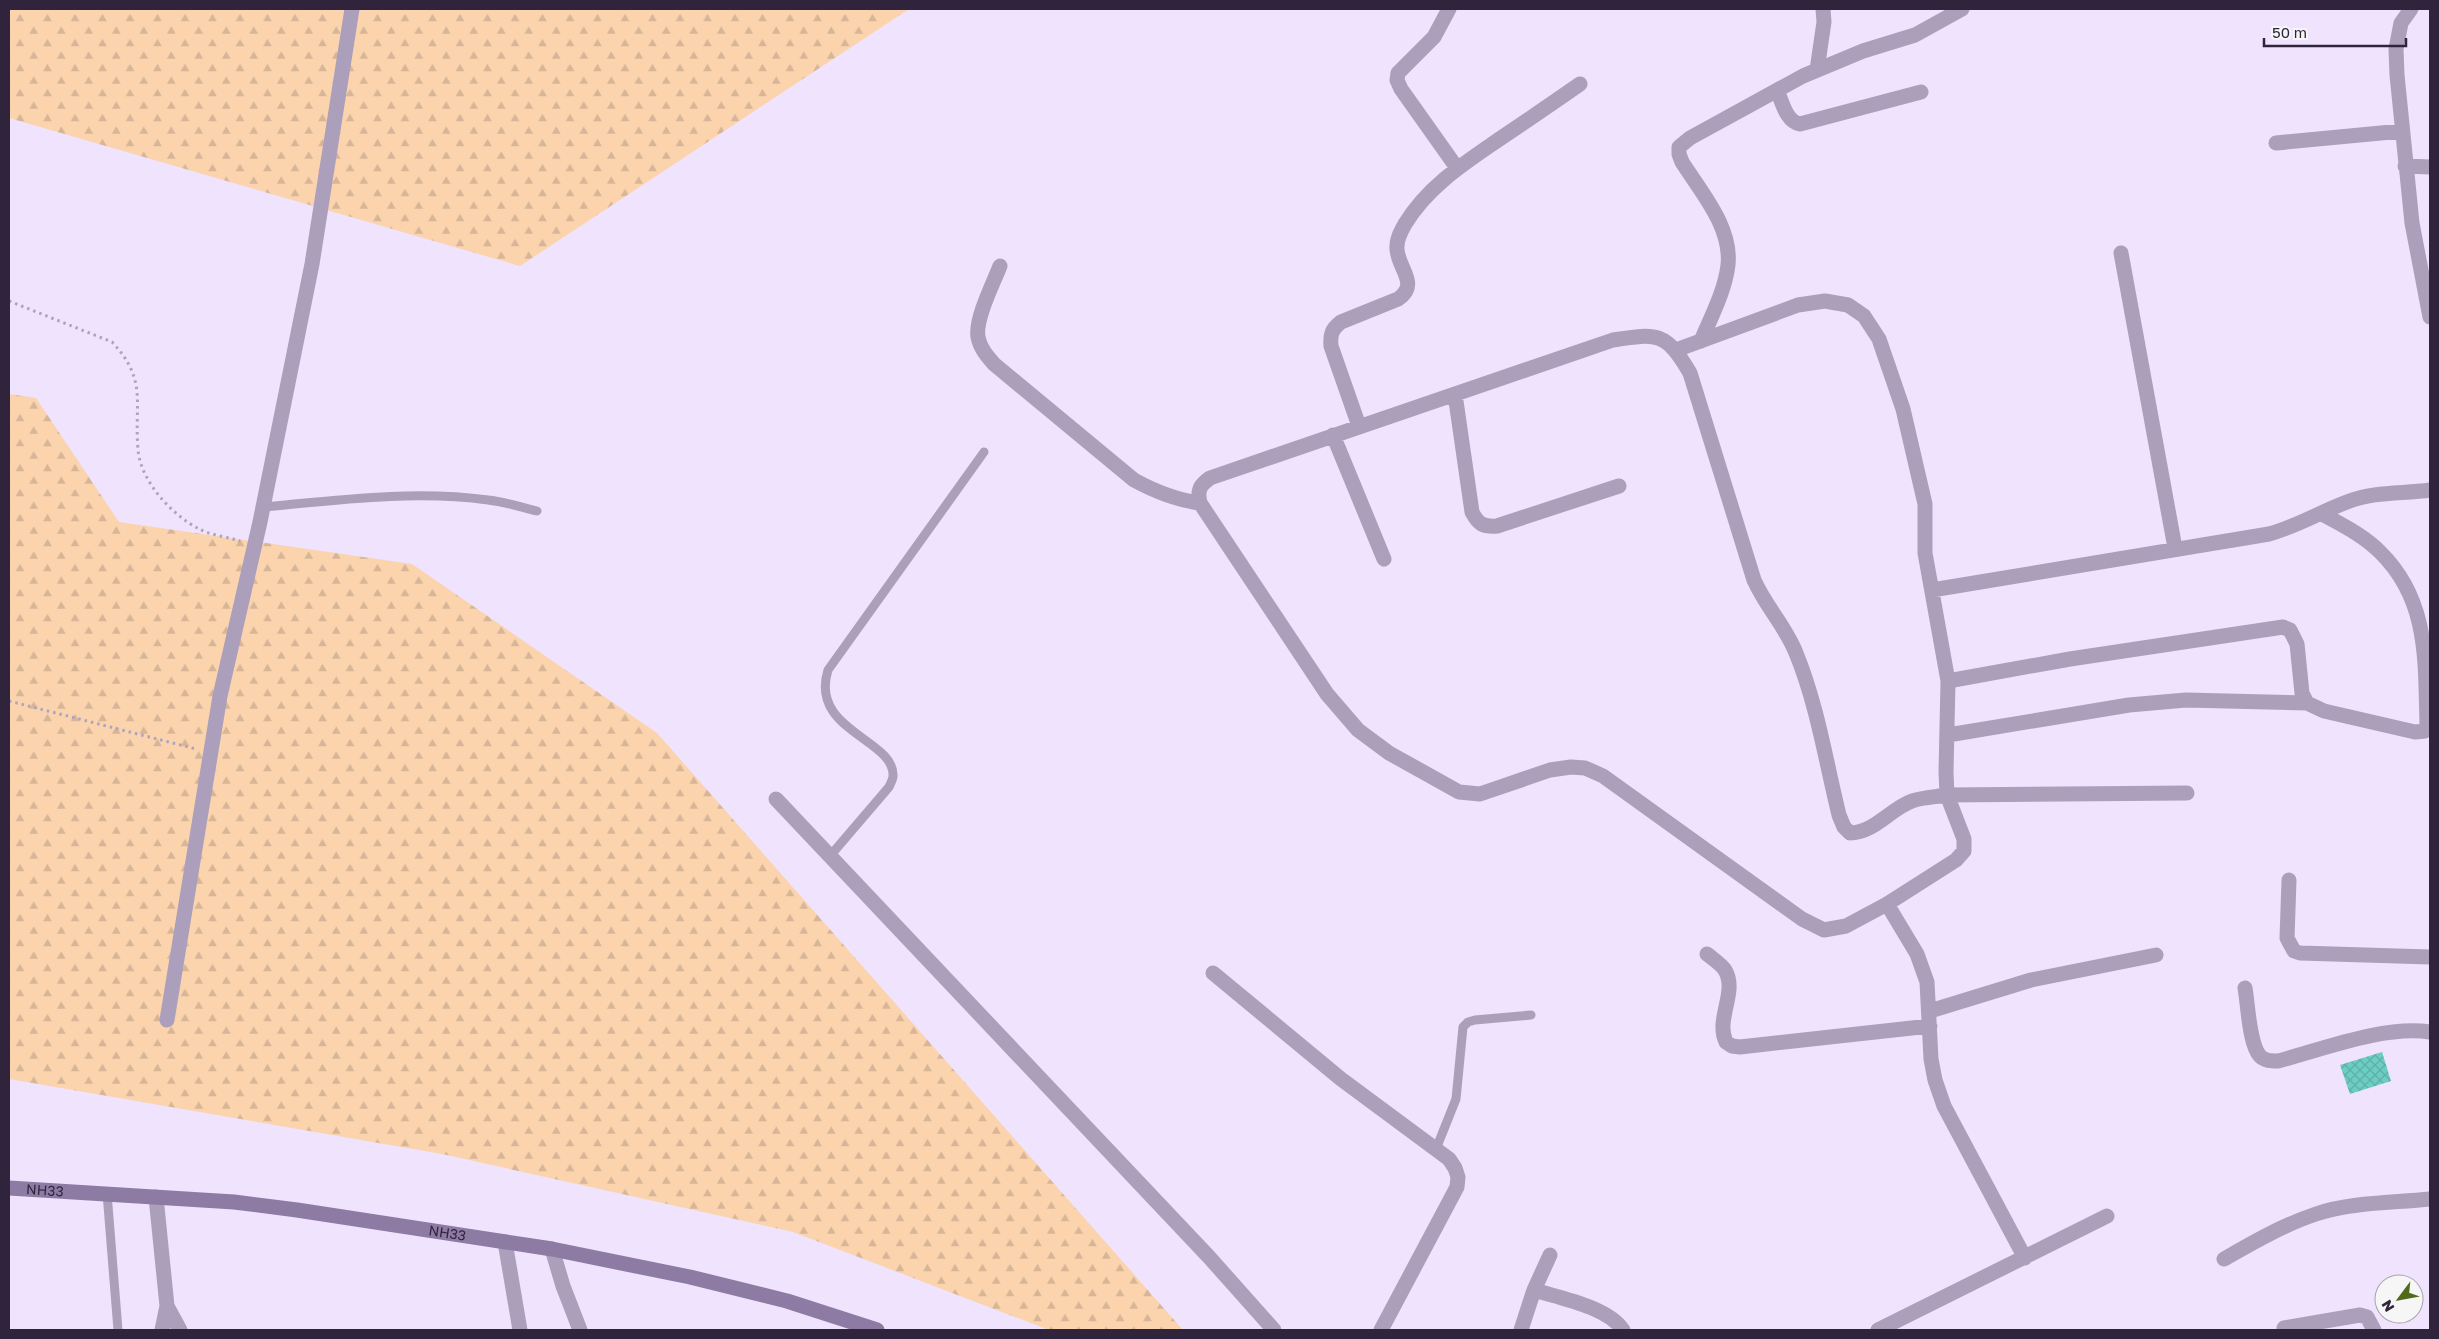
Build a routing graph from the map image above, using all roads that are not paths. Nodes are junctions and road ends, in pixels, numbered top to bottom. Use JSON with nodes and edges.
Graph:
{"nodes":[{"id":1,"x":352,"y":9,"type":"edge"},
{"id":2,"x":1449,"y":9,"type":"edge"},
{"id":3,"x":1823,"y":9,"type":"edge"},
{"id":4,"x":1962,"y":9,"type":"edge"},
{"id":5,"x":2410,"y":9,"type":"edge"},
{"id":6,"x":1817,"y":70,"type":"junction"},
{"id":7,"x":1580,"y":84,"type":"dead end"},
{"id":8,"x":1777,"y":90,"type":"junction"},
{"id":9,"x":1921,"y":92,"type":"dead end"},
{"id":10,"x":2402,"y":131,"type":"junction"},
{"id":11,"x":2276,"y":143,"type":"dead end"},
{"id":12,"x":2404,"y":166,"type":"junction"},
{"id":13,"x":2430,"y":167,"type":"edge"},
{"id":14,"x":1457,"y":168,"type":"junction"},
{"id":15,"x":2121,"y":253,"type":"dead end"},
{"id":16,"x":1000,"y":266,"type":"dead end"},
{"id":17,"x":2430,"y":317,"type":"edge"},
{"id":18,"x":1701,"y":341,"type":"junction"},
{"id":19,"x":1676,"y":350,"type":"junction"},
{"id":20,"x":1455,"y":394,"type":"junction"},
{"id":21,"x":1359,"y":426,"type":"junction"},
{"id":22,"x":1333,"y":435,"type":"junction"},
{"id":23,"x":984,"y":452,"type":"dead end"},
{"id":24,"x":1619,"y":486,"type":"dead end"},
{"id":25,"x":2430,"y":490,"type":"edge"},
{"id":26,"x":1200,"y":503,"type":"junction"},
{"id":27,"x":263,"y":507,"type":"junction"},
{"id":28,"x":537,"y":511,"type":"dead end"},
{"id":29,"x":2322,"y":514,"type":"junction"},
{"id":30,"x":2175,"y":548,"type":"junction"},
{"id":31,"x":1384,"y":559,"type":"dead end"},
{"id":32,"x":1932,"y":590,"type":"junction"},
{"id":33,"x":2425,"y":617,"type":"edge"},
{"id":34,"x":1948,"y":681,"type":"junction"},
{"id":35,"x":2307,"y":703,"type":"junction"},
{"id":36,"x":1948,"y":735,"type":"junction"},
{"id":37,"x":2187,"y":793,"type":"dead end"},
{"id":38,"x":1947,"y":795,"type":"junction"},
{"id":39,"x":776,"y":799,"type":"dead end"},
{"id":40,"x":830,"y":856,"type":"junction"},
{"id":41,"x":2289,"y":880,"type":"dead end"},
{"id":42,"x":1886,"y":904,"type":"junction"},
{"id":43,"x":1707,"y":954,"type":"dead end"},
{"id":44,"x":2156,"y":954,"type":"dead end"},
{"id":45,"x":2430,"y":958,"type":"edge"},
{"id":46,"x":1213,"y":973,"type":"dead end"},
{"id":47,"x":2245,"y":988,"type":"dead end"},
{"id":48,"x":1532,"y":1016,"type":"dead end"},
{"id":49,"x":1930,"y":1019,"type":"junction"},
{"id":50,"x":167,"y":1020,"type":"dead end"},
{"id":51,"x":2430,"y":1032,"type":"edge"},
{"id":52,"x":1436,"y":1149,"type":"junction"},
{"id":53,"x":9,"y":1188,"type":"edge"},
{"id":54,"x":107,"y":1193,"type":"junction"},
{"id":55,"x":156,"y":1197,"type":"junction"},
{"id":56,"x":2430,"y":1199,"type":"edge"},
{"id":57,"x":2107,"y":1216,"type":"dead end"},
{"id":58,"x":505,"y":1242,"type":"junction"},
{"id":59,"x":552,"y":1249,"type":"junction"},
{"id":60,"x":1550,"y":1255,"type":"dead end"},
{"id":61,"x":2025,"y":1258,"type":"junction"},
{"id":62,"x":2224,"y":1259,"type":"dead end"},
{"id":63,"x":1534,"y":1290,"type":"junction"},
{"id":64,"x":167,"y":1306,"type":"junction"},
{"id":65,"x":2284,"y":1328,"type":"dead end"},
{"id":66,"x":118,"y":1330,"type":"edge"},
{"id":67,"x":162,"y":1330,"type":"edge"},
{"id":68,"x":180,"y":1330,"type":"edge"},
{"id":69,"x":520,"y":1330,"type":"edge"},
{"id":70,"x":580,"y":1330,"type":"edge"},
{"id":71,"x":877,"y":1330,"type":"edge"},
{"id":72,"x":1274,"y":1330,"type":"edge"},
{"id":73,"x":1381,"y":1330,"type":"edge"},
{"id":74,"x":1521,"y":1330,"type":"edge"},
{"id":75,"x":1623,"y":1330,"type":"edge"},
{"id":76,"x":1878,"y":1330,"type":"edge"},
{"id":77,"x":2374,"y":1330,"type":"edge"}],
"edges":[{"from":1,"to":27,"type":"street"},
{"from":2,"to":14,"type":"street"},
{"from":3,"to":6,"type":"street"},
{"from":4,"to":6,"type":"street"},
{"from":5,"to":10,"type":"street"},
{"from":6,"to":8,"type":"street"},
{"from":7,"to":14,"type":"street"},
{"from":8,"to":9,"type":"street"},
{"from":8,"to":18,"type":"street"},
{"from":10,"to":11,"type":"street"},
{"from":10,"to":12,"type":"street"},
{"from":12,"to":13,"type":"street"},
{"from":12,"to":17,"type":"street"},
{"from":14,"to":21,"type":"street"},
{"from":15,"to":30,"type":"street"},
{"from":16,"to":26,"type":"street"},
{"from":18,"to":19,"type":"street"},
{"from":18,"to":32,"type":"street"},
{"from":19,"to":20,"type":"street"},
{"from":19,"to":38,"type":"street"},
{"from":20,"to":21,"type":"street"},
{"from":20,"to":24,"type":"street"},
{"from":21,"to":22,"type":"street"},
{"from":22,"to":26,"type":"street"},
{"from":22,"to":31,"type":"street"},
{"from":23,"to":40,"type":"lane"},
{"from":25,"to":29,"type":"street"},
{"from":26,"to":42,"type":"street"},
{"from":27,"to":28,"type":"lane"},
{"from":27,"to":50,"type":"street"},
{"from":29,"to":30,"type":"street"},
{"from":29,"to":33,"type":"street"},
{"from":30,"to":32,"type":"street"},
{"from":32,"to":34,"type":"street"},
{"from":33,"to":35,"type":"street"},
{"from":34,"to":35,"type":"street"},
{"from":34,"to":36,"type":"street"},
{"from":35,"to":36,"type":"street"},
{"from":36,"to":38,"type":"street"},
{"from":37,"to":38,"type":"street"},
{"from":38,"to":42,"type":"street"},
{"from":39,"to":40,"type":"street"},
{"from":40,"to":72,"type":"street"},
{"from":41,"to":45,"type":"street"},
{"from":42,"to":49,"type":"street"},
{"from":43,"to":49,"type":"street"},
{"from":44,"to":49,"type":"street"},
{"from":46,"to":52,"type":"street"},
{"from":47,"to":51,"type":"street"},
{"from":48,"to":52,"type":"lane"},
{"from":49,"to":61,"type":"street"},
{"from":52,"to":73,"type":"street"},
{"from":53,"to":54,"type":"main road","name":"NH33"},
{"from":54,"to":55,"type":"main road","name":"NH33"},
{"from":54,"to":66,"type":"lane"},
{"from":55,"to":58,"type":"main road","name":"NH33"},
{"from":55,"to":64,"type":"street"},
{"from":56,"to":62,"type":"street"},
{"from":57,"to":61,"type":"street"},
{"from":58,"to":59,"type":"main road","name":"NH33"},
{"from":58,"to":69,"type":"street"},
{"from":59,"to":70,"type":"street"},
{"from":59,"to":71,"type":"main road","name":"NH33"},
{"from":60,"to":63,"type":"street"},
{"from":61,"to":76,"type":"street"},
{"from":63,"to":74,"type":"street"},
{"from":63,"to":75,"type":"street"},
{"from":64,"to":67,"type":"street"},
{"from":64,"to":68,"type":"street"},
{"from":65,"to":77,"type":"street"}]}
